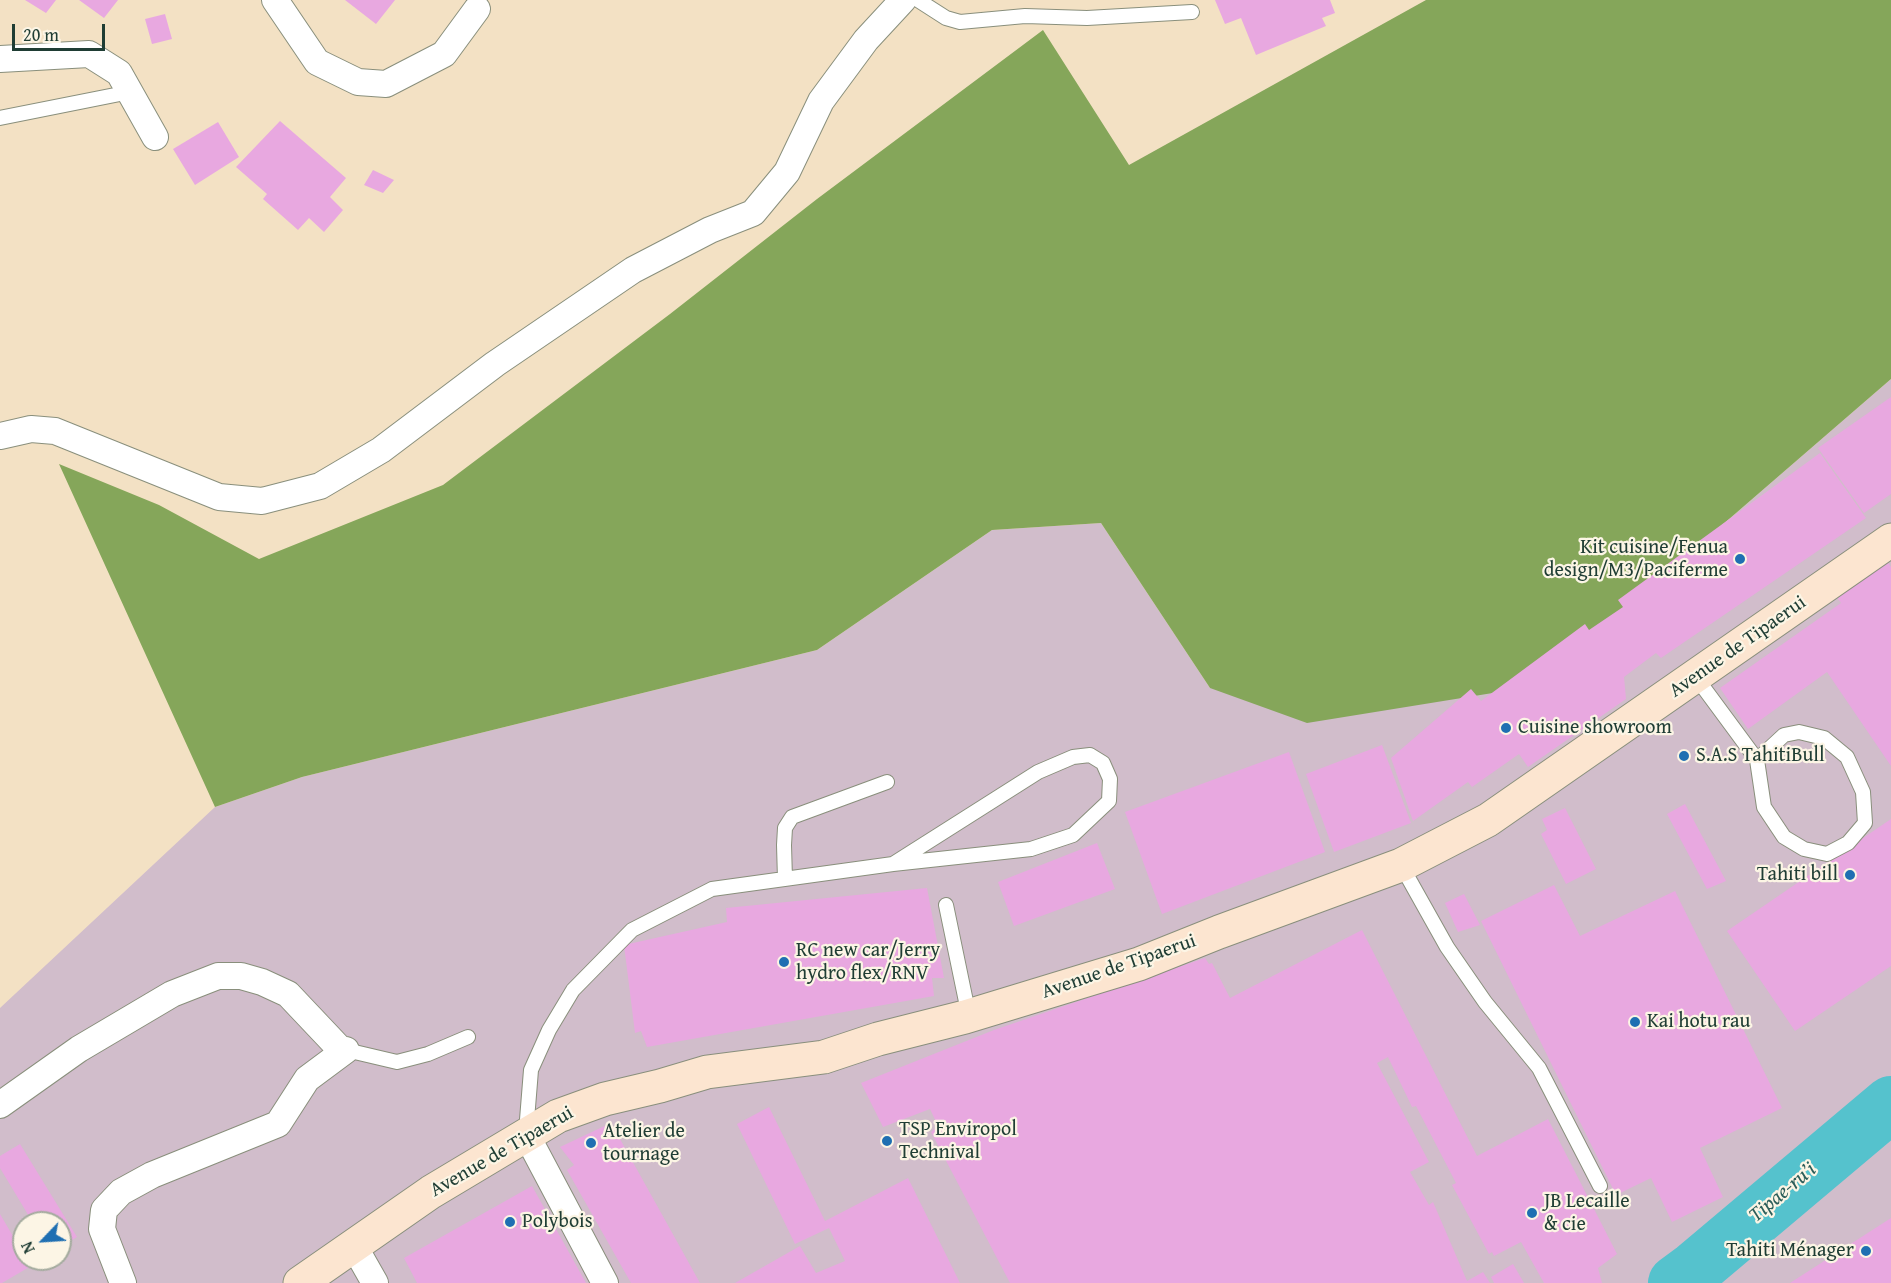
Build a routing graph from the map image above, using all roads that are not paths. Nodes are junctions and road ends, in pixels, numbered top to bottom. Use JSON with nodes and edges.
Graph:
{"nodes":[{"id":1,"x":275,"y":0,"type":"edge"},
{"id":2,"x":903,"y":0,"type":"edge"},
{"id":3,"x":918,"y":0,"type":"edge"},
{"id":4,"x":477,"y":9,"type":"dead end"},
{"id":5,"x":1192,"y":12,"type":"dead end"},
{"id":6,"x":0,"y":58,"type":"edge"},
{"id":7,"x":130,"y":92,"type":"junction"},
{"id":8,"x":0,"y":118,"type":"edge"},
{"id":9,"x":156,"y":136,"type":"dead end"},
{"id":10,"x":0,"y":436,"type":"edge"},
{"id":11,"x":1891,"y":540,"type":"edge"},
{"id":12,"x":1695,"y":676,"type":"junction"},
{"id":13,"x":1757,"y":760,"type":"junction"},
{"id":14,"x":886,"y":782,"type":"dead end"},
{"id":15,"x":893,"y":864,"type":"junction"},
{"id":16,"x":1401,"y":865,"type":"junction"},
{"id":17,"x":785,"y":879,"type":"junction"},
{"id":18,"x":945,"y":905,"type":"dead end"},
{"id":19,"x":969,"y":1016,"type":"junction"},
{"id":20,"x":468,"y":1038,"type":"dead end"},
{"id":21,"x":346,"y":1050,"type":"junction"},
{"id":22,"x":0,"y":1105,"type":"edge"},
{"id":23,"x":526,"y":1134,"type":"junction"},
{"id":24,"x":1600,"y":1185,"type":"dead end"},
{"id":25,"x":354,"y":1246,"type":"junction"},
{"id":26,"x":123,"y":1283,"type":"edge"},
{"id":27,"x":300,"y":1283,"type":"edge"},
{"id":28,"x":375,"y":1283,"type":"edge"},
{"id":29,"x":605,"y":1283,"type":"edge"}],
"edges":[{"from":1,"to":4,"type":"street"},
{"from":2,"to":10,"type":"street"},
{"from":3,"to":5,"type":"lane"},
{"from":6,"to":7,"type":"street"},
{"from":7,"to":8,"type":"lane"},
{"from":7,"to":9,"type":"street"},
{"from":11,"to":12,"type":"main road","name":"Avenue de Tipaerui"},
{"from":12,"to":13,"type":"lane"},
{"from":12,"to":16,"type":"main road","name":"Avenue de Tipaerui"},
{"from":13,"to":13,"type":"lane"},
{"from":14,"to":17,"type":"lane"},
{"from":15,"to":15,"type":"lane"},
{"from":15,"to":17,"type":"lane"},
{"from":16,"to":19,"type":"main road","name":"Avenue de Tipaerui"},
{"from":16,"to":24,"type":"lane"},
{"from":17,"to":23,"type":"lane"},
{"from":18,"to":19,"type":"lane"},
{"from":19,"to":23,"type":"main road","name":"Avenue de Tipaerui"},
{"from":20,"to":21,"type":"lane"},
{"from":21,"to":22,"type":"street"},
{"from":21,"to":26,"type":"street"},
{"from":23,"to":25,"type":"main road","name":"Avenue de Tipaerui"},
{"from":23,"to":29,"type":"street"},
{"from":25,"to":27,"type":"main road","name":"Avenue de Tipaerui"},
{"from":25,"to":28,"type":"street"}]}
